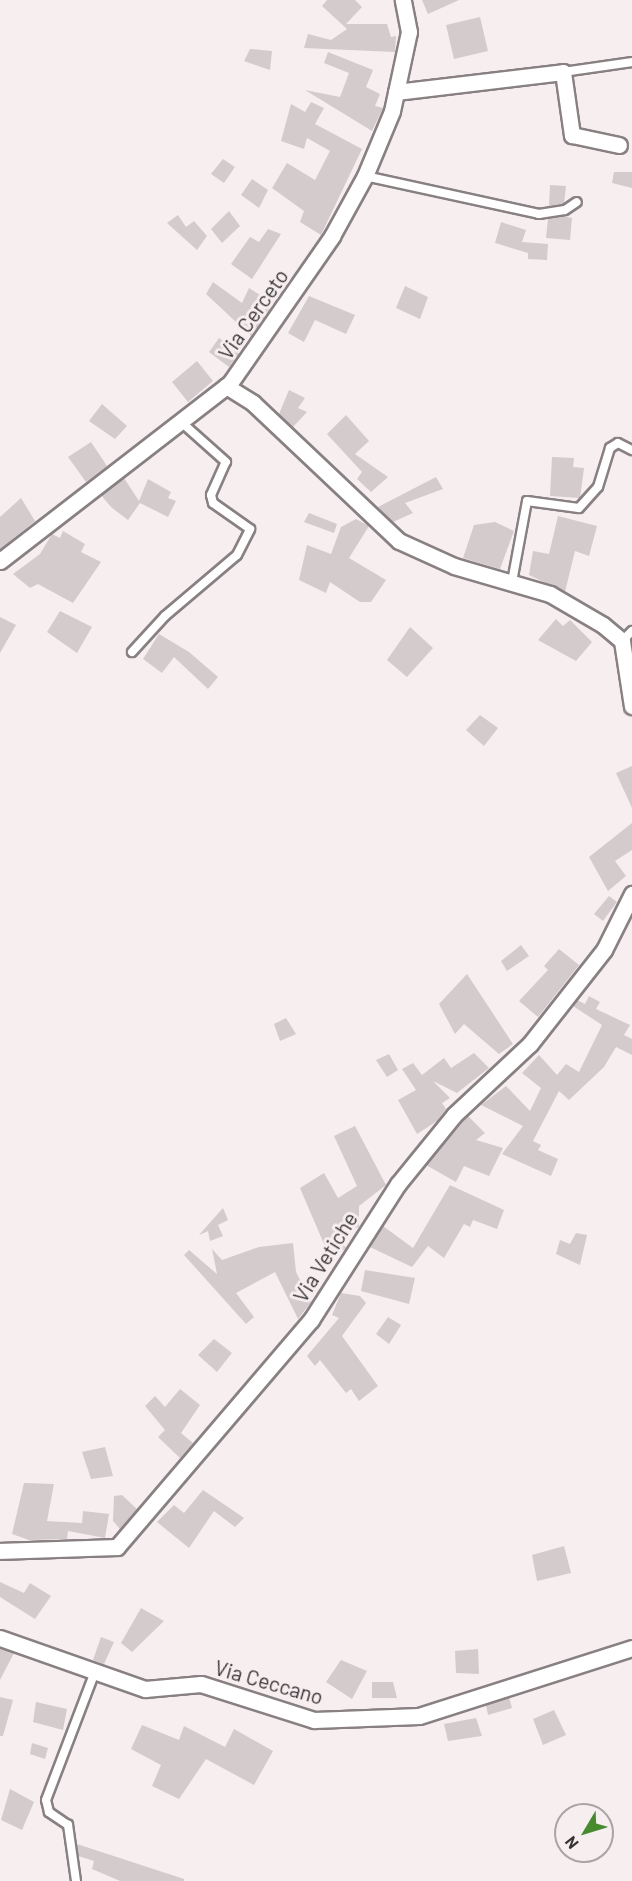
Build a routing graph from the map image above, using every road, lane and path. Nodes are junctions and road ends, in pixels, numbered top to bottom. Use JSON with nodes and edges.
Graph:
{"nodes":[{"id":1,"x":403,"y":0,"type":"edge"},
{"id":2,"x":632,"y":62,"type":"edge"},
{"id":3,"x":563,"y":72,"type":"junction"},
{"id":4,"x":396,"y":92,"type":"junction"},
{"id":5,"x":619,"y":145,"type":"dead end"},
{"id":6,"x":365,"y":176,"type":"junction"},
{"id":7,"x":577,"y":202,"type":"dead end"},
{"id":8,"x":226,"y":387,"type":"junction"},
{"id":9,"x":180,"y":420,"type":"junction"},
{"id":10,"x":632,"y":450,"type":"edge"},
{"id":11,"x":0,"y":561,"type":"edge"},
{"id":12,"x":512,"y":582,"type":"junction"},
{"id":13,"x":627,"y":636,"type":"edge"},
{"id":14,"x":132,"y":652,"type":"dead end"},
{"id":15,"x":632,"y":706,"type":"edge"},
{"id":16,"x":632,"y":894,"type":"edge"},
{"id":17,"x":0,"y":1551,"type":"edge"},
{"id":18,"x":0,"y":1638,"type":"edge"},
{"id":19,"x":632,"y":1648,"type":"edge"},
{"id":20,"x":94,"y":1672,"type":"junction"},
{"id":21,"x":76,"y":1881,"type":"edge"}],
"edges":[{"from":1,"to":4,"type":"street","name":"Via Cerceto"},
{"from":2,"to":3,"type":"lane"},
{"from":3,"to":4,"type":"street"},
{"from":3,"to":5,"type":"street"},
{"from":4,"to":6,"type":"street","name":"Via Cerceto"},
{"from":6,"to":7,"type":"lane"},
{"from":6,"to":8,"type":"street","name":"Via Cerceto"},
{"from":8,"to":9,"type":"street","name":"Via Cerceto"},
{"from":8,"to":12,"type":"street"},
{"from":9,"to":11,"type":"street","name":"Via Cerceto"},
{"from":9,"to":14,"type":"lane"},
{"from":10,"to":12,"type":"lane"},
{"from":12,"to":13,"type":"street"},
{"from":13,"to":15,"type":"street"},
{"from":16,"to":17,"type":"street","name":"Via Vetiche"},
{"from":18,"to":20,"type":"street","name":"Via Ceccano"},
{"from":19,"to":20,"type":"street","name":"Via Ceccano"},
{"from":20,"to":21,"type":"lane"}]}
